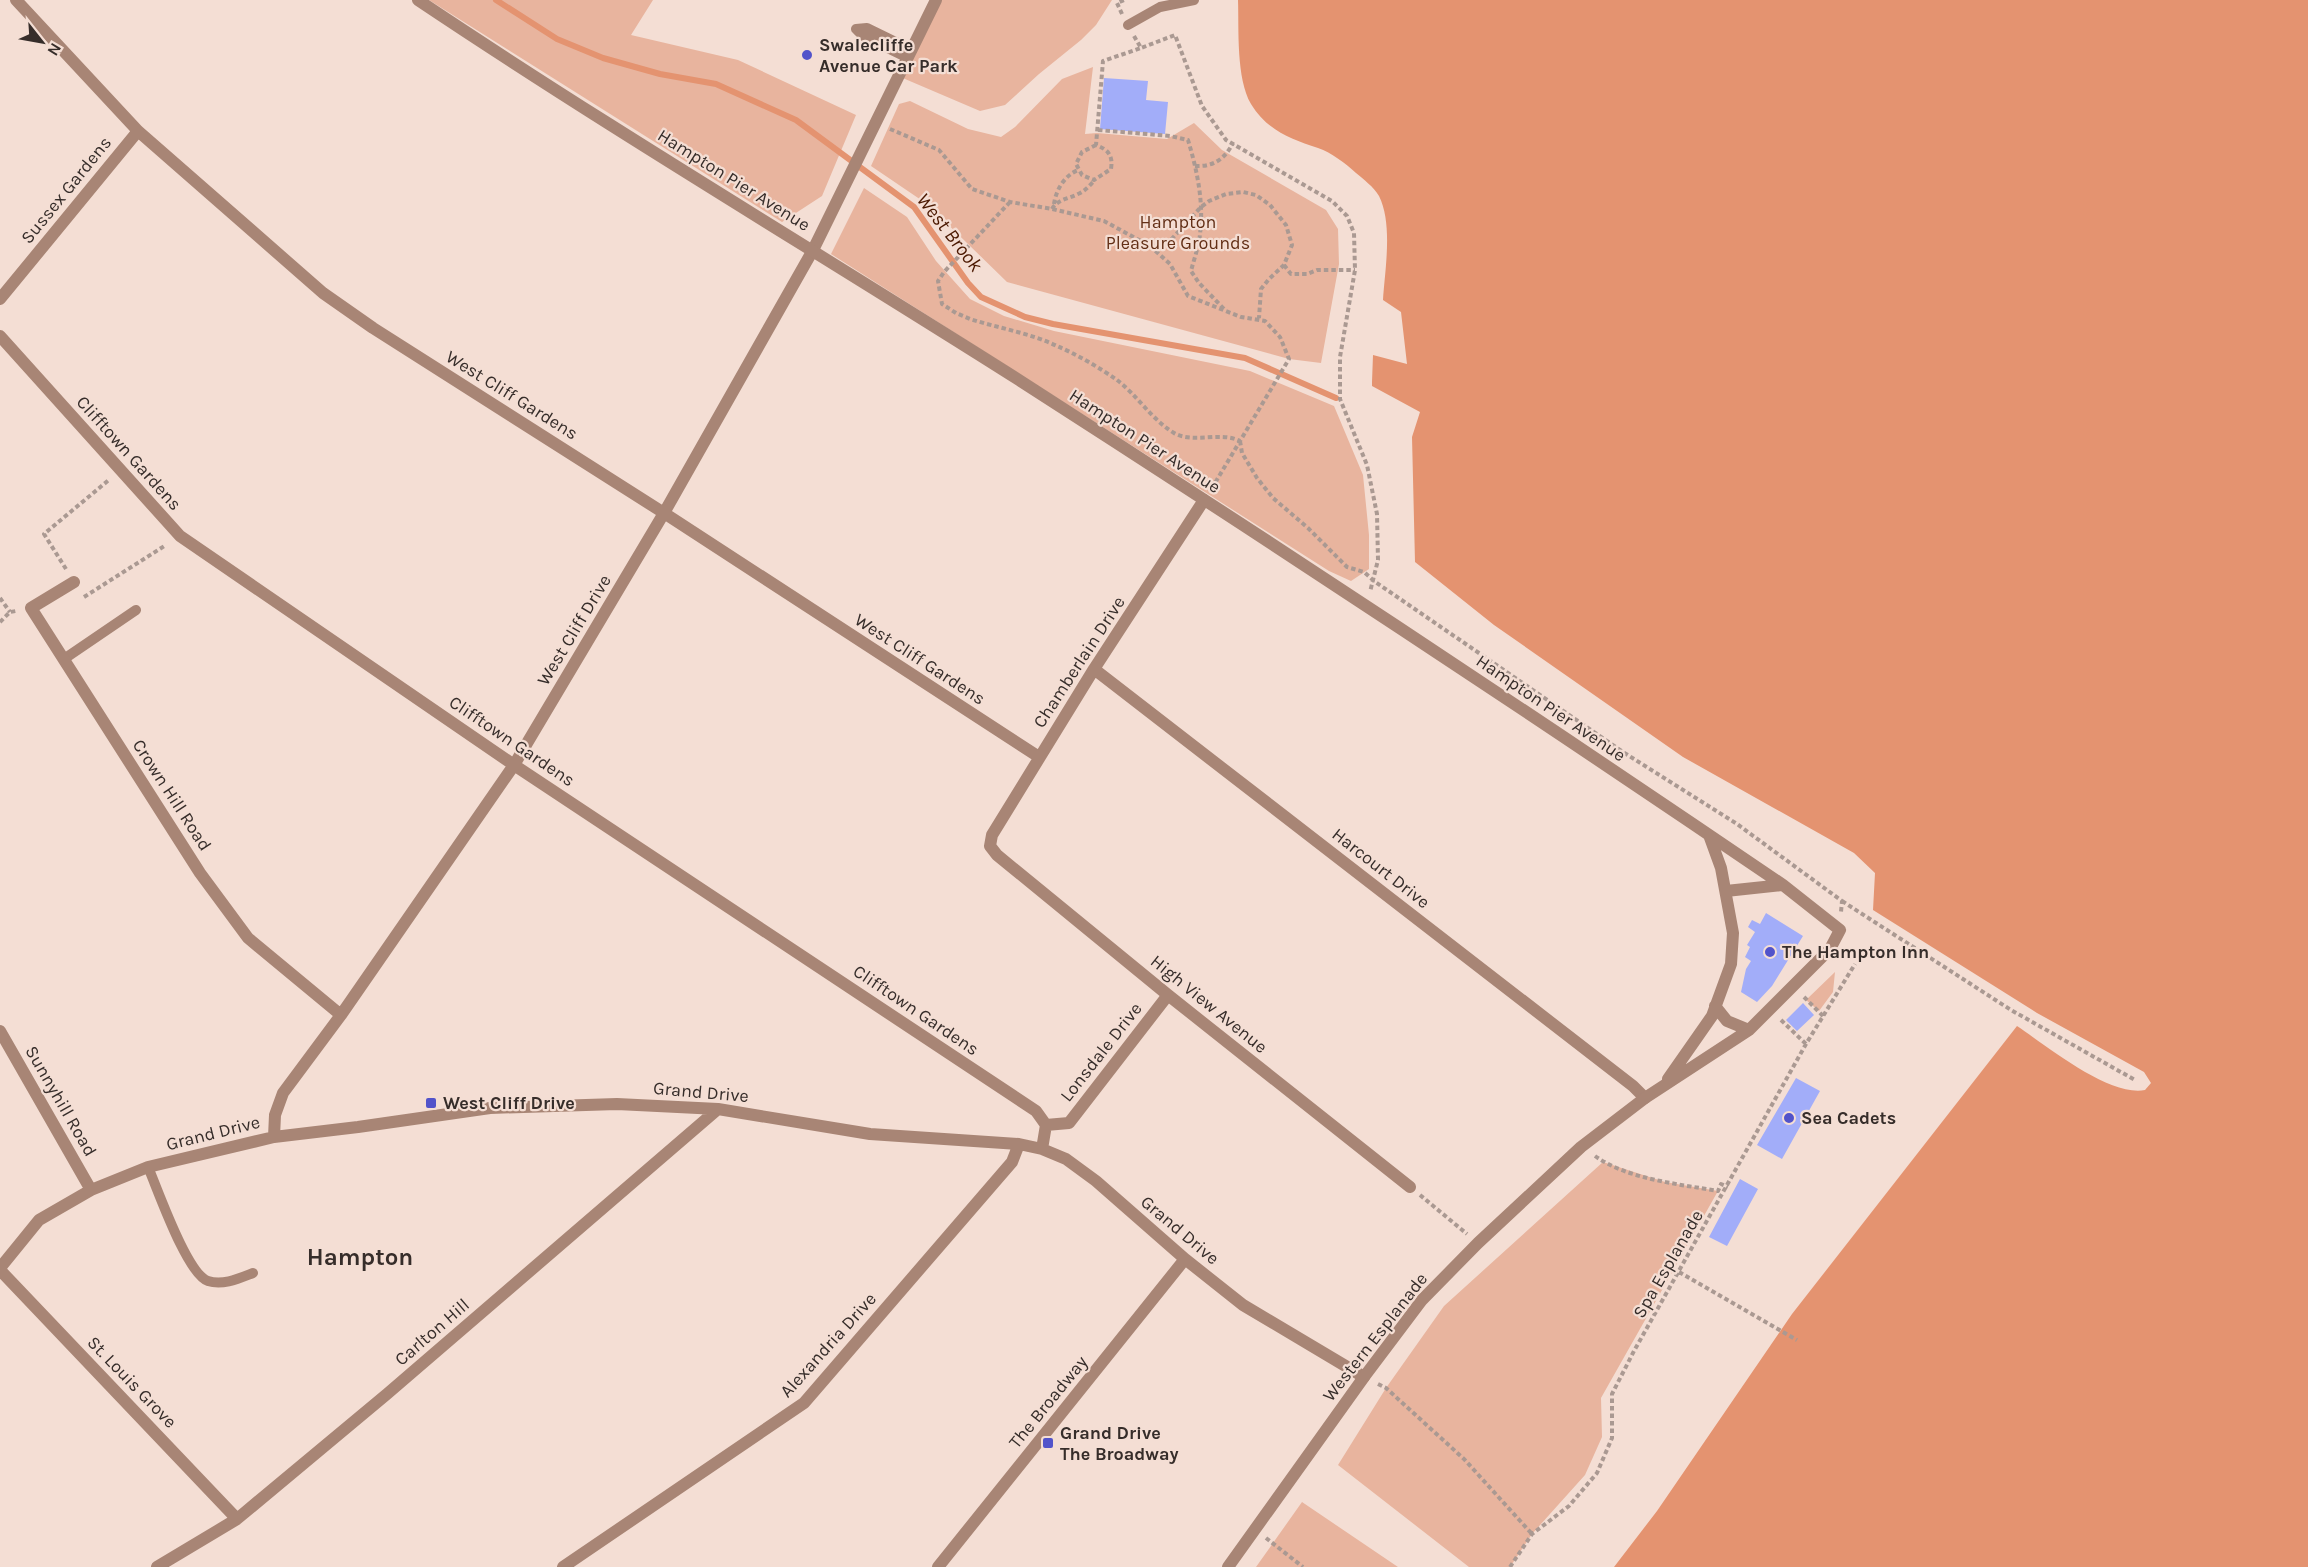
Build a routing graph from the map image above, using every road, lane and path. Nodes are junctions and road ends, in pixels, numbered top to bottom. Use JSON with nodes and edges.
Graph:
{"nodes":[{"id":1,"x":16,"y":0,"type":"edge"},
{"id":2,"x":418,"y":0,"type":"edge"},
{"id":3,"x":936,"y":0,"type":"edge"},
{"id":4,"x":1124,"y":0,"type":"edge"},
{"id":5,"x":1194,"y":0,"type":"edge"},
{"id":6,"x":1128,"y":25,"type":"junction"},
{"id":7,"x":1141,"y":48,"type":"junction"},
{"id":8,"x":875,"y":123,"type":"junction"},
{"id":9,"x":1098,"y":130,"type":"junction"},
{"id":10,"x":138,"y":131,"type":"junction"},
{"id":11,"x":1233,"y":143,"type":"junction"},
{"id":12,"x":1096,"y":145,"type":"junction"},
{"id":13,"x":1196,"y":166,"type":"junction"},
{"id":14,"x":1078,"y":170,"type":"junction"},
{"id":15,"x":1094,"y":180,"type":"junction"},
{"id":16,"x":1010,"y":202,"type":"junction"},
{"id":17,"x":1053,"y":207,"type":"junction"},
{"id":18,"x":1201,"y":207,"type":"junction"},
{"id":19,"x":1150,"y":246,"type":"junction"},
{"id":20,"x":813,"y":250,"type":"junction"},
{"id":21,"x":1284,"y":265,"type":"junction"},
{"id":22,"x":1355,"y":270,"type":"junction"},
{"id":23,"x":0,"y":299,"type":"edge"},
{"id":24,"x":1225,"y":311,"type":"junction"},
{"id":25,"x":1259,"y":318,"type":"junction"},
{"id":26,"x":0,"y":336,"type":"edge"},
{"id":27,"x":1240,"y":441,"type":"junction"},
{"id":28,"x":121,"y":471,"type":"junction"},
{"id":29,"x":1204,"y":500,"type":"junction"},
{"id":30,"x":664,"y":513,"type":"junction"},
{"id":31,"x":180,"y":536,"type":"junction"},
{"id":32,"x":1374,"y":581,"type":"junction"},
{"id":33,"x":74,"y":582,"type":"junction"},
{"id":34,"x":0,"y":598,"type":"edge"},
{"id":35,"x":136,"y":610,"type":"dead end"},
{"id":36,"x":10,"y":612,"type":"dead end"},
{"id":37,"x":64,"y":659,"type":"junction"},
{"id":38,"x":1094,"y":669,"type":"junction"},
{"id":39,"x":1039,"y":757,"type":"junction"},
{"id":40,"x":514,"y":765,"type":"junction"},
{"id":41,"x":1709,"y":835,"type":"junction"},
{"id":42,"x":990,"y":846,"type":"joint"},
{"id":43,"x":1782,"y":885,"type":"junction"},
{"id":44,"x":1726,"y":891,"type":"junction"},
{"id":45,"x":1842,"y":901,"type":"junction"},
{"id":46,"x":1840,"y":930,"type":"junction"},
{"id":47,"x":1855,"y":964,"type":"dead end"},
{"id":48,"x":1793,"y":986,"type":"junction"},
{"id":49,"x":1168,"y":995,"type":"junction"},
{"id":50,"x":1715,"y":1006,"type":"junction"},
{"id":51,"x":1770,"y":1009,"type":"junction"},
{"id":52,"x":341,"y":1015,"type":"junction"},
{"id":53,"x":1823,"y":1016,"type":"junction"},
{"id":54,"x":1749,"y":1030,"type":"junction"},
{"id":55,"x":0,"y":1031,"type":"edge"},
{"id":56,"x":1806,"y":1044,"type":"junction"},
{"id":57,"x":2134,"y":1080,"type":"dead end"},
{"id":58,"x":1661,"y":1087,"type":"junction"},
{"id":59,"x":1645,"y":1098,"type":"junction"},
{"id":60,"x":718,"y":1109,"type":"junction"},
{"id":61,"x":1046,"y":1125,"type":"junction"},
{"id":62,"x":274,"y":1137,"type":"junction"},
{"id":63,"x":1019,"y":1144,"type":"junction"},
{"id":64,"x":1581,"y":1148,"type":"junction"},
{"id":65,"x":1042,"y":1149,"type":"junction"},
{"id":66,"x":148,"y":1167,"type":"junction"},
{"id":67,"x":1410,"y":1187,"type":"joint"},
{"id":68,"x":1728,"y":1187,"type":"junction"},
{"id":69,"x":91,"y":1190,"type":"junction"},
{"id":70,"x":1478,"y":1243,"type":"junction"},
{"id":71,"x":1185,"y":1259,"type":"junction"},
{"id":72,"x":0,"y":1269,"type":"edge"},
{"id":73,"x":1679,"y":1272,"type":"junction"},
{"id":74,"x":254,"y":1273,"type":"dead end"},
{"id":75,"x":1797,"y":1340,"type":"dead end"},
{"id":76,"x":1364,"y":1377,"type":"junction"},
{"id":77,"x":237,"y":1519,"type":"junction"},
{"id":78,"x":1256,"y":1530,"type":"junction"},
{"id":79,"x":1532,"y":1534,"type":"junction"},
{"id":80,"x":158,"y":1567,"type":"edge"},
{"id":81,"x":563,"y":1567,"type":"edge"},
{"id":82,"x":938,"y":1567,"type":"edge"},
{"id":83,"x":1228,"y":1567,"type":"edge"},
{"id":84,"x":1303,"y":1567,"type":"edge"},
{"id":85,"x":1510,"y":1567,"type":"edge"}],
"edges":[{"from":1,"to":10,"type":"street","name":"West Cliff Gardens"},
{"from":2,"to":20,"type":"street","name":"Hampton Pier Avenue"},
{"from":3,"to":8,"type":"street","name":"West Cliff Drive"},
{"from":4,"to":6,"type":"path"},
{"from":5,"to":6,"type":"lane"},
{"from":6,"to":7,"type":"path"},
{"from":7,"to":9,"type":"path"},
{"from":7,"to":11,"type":"path"},
{"from":8,"to":16,"type":"path"},
{"from":8,"to":20,"type":"street","name":"West Cliff Drive"},
{"from":9,"to":12,"type":"path"},
{"from":9,"to":13,"type":"path"},
{"from":10,"to":23,"type":"street","name":"Sussex Gardens"},
{"from":10,"to":30,"type":"street","name":"West Cliff Gardens"},
{"from":11,"to":13,"type":"path"},
{"from":11,"to":22,"type":"path"},
{"from":12,"to":14,"type":"path"},
{"from":12,"to":15,"type":"path"},
{"from":13,"to":18,"type":"path"},
{"from":14,"to":15,"type":"path"},
{"from":14,"to":17,"type":"path"},
{"from":15,"to":17,"type":"path"},
{"from":16,"to":17,"type":"path"},
{"from":16,"to":27,"type":"path"},
{"from":17,"to":19,"type":"path"},
{"from":18,"to":19,"type":"path"},
{"from":18,"to":21,"type":"path"},
{"from":18,"to":24,"type":"path"},
{"from":19,"to":24,"type":"path"},
{"from":20,"to":29,"type":"street","name":"Hampton Pier Avenue"},
{"from":20,"to":30,"type":"street","name":"West Cliff Drive"},
{"from":21,"to":22,"type":"path"},
{"from":21,"to":25,"type":"path"},
{"from":22,"to":32,"type":"path"},
{"from":24,"to":25,"type":"path"},
{"from":25,"to":27,"type":"path"},
{"from":26,"to":28,"type":"street","name":"Clifftown Gardens"},
{"from":27,"to":29,"type":"path"},
{"from":27,"to":32,"type":"path"},
{"from":28,"to":31,"type":"street","name":"Clifftown Gardens"},
{"from":28,"to":33,"type":"path"},
{"from":29,"to":38,"type":"street","name":"Chamberlain Drive"},
{"from":29,"to":41,"type":"street","name":"Hampton Pier Avenue"},
{"from":30,"to":39,"type":"street","name":"West Cliff Gardens"},
{"from":30,"to":40,"type":"street","name":"West Cliff Drive"},
{"from":31,"to":33,"type":"path"},
{"from":31,"to":40,"type":"street","name":"Clifftown Gardens"},
{"from":32,"to":45,"type":"path"},
{"from":33,"to":37,"type":"street","name":"Crown Hill Road"},
{"from":34,"to":36,"type":"path"},
{"from":35,"to":37,"type":"lane"},
{"from":37,"to":52,"type":"street","name":"Crown Hill Road"},
{"from":38,"to":39,"type":"street","name":"Chamberlain Drive"},
{"from":38,"to":59,"type":"street","name":"Harcourt Drive"},
{"from":39,"to":42,"type":"street","name":"Chamberlain Drive"},
{"from":40,"to":52,"type":"street","name":"West Cliff Drive"},
{"from":40,"to":61,"type":"street","name":"Clifftown Gardens"},
{"from":41,"to":43,"type":"street","name":"Hampton Pier Avenue"},
{"from":41,"to":44,"type":"street","name":"Western Esplanade"},
{"from":42,"to":49,"type":"street","name":"High View Avenue"},
{"from":43,"to":44,"type":"street"},
{"from":43,"to":46,"type":"street","name":"Hampton Pier Avenue"},
{"from":44,"to":50,"type":"street","name":"Western Esplanade"},
{"from":45,"to":46,"type":"path"},
{"from":45,"to":57,"type":"path"},
{"from":46,"to":48,"type":"street","name":"Western Esplanade"},
{"from":47,"to":53,"type":"path","name":"Spa Esplanade"},
{"from":48,"to":51,"type":"street","name":"Western Esplanade"},
{"from":48,"to":53,"type":"path"},
{"from":49,"to":61,"type":"street","name":"Lonsdale Drive"},
{"from":49,"to":67,"type":"street","name":"High View Avenue"},
{"from":50,"to":54,"type":"street"},
{"from":50,"to":58,"type":"street","name":"Western Esplanade"},
{"from":51,"to":54,"type":"street","name":"Western Esplanade"},
{"from":51,"to":56,"type":"path"},
{"from":52,"to":62,"type":"street","name":"West Cliff Drive"},
{"from":53,"to":56,"type":"path","name":"Spa Esplanade"},
{"from":54,"to":58,"type":"street","name":"Western Esplanade"},
{"from":55,"to":69,"type":"street","name":"Sunnyhill Road"},
{"from":56,"to":68,"type":"path","name":"Spa Esplanade"},
{"from":58,"to":59,"type":"street","name":"Western Esplanade"},
{"from":59,"to":64,"type":"street","name":"Western Esplanade"},
{"from":60,"to":62,"type":"street","name":"Grand Drive"},
{"from":60,"to":63,"type":"street","name":"Grand Drive"},
{"from":60,"to":77,"type":"street","name":"Carlton Hill"},
{"from":61,"to":65,"type":"street"},
{"from":62,"to":66,"type":"street","name":"Grand Drive"},
{"from":63,"to":65,"type":"street","name":"Grand Drive"},
{"from":63,"to":81,"type":"street","name":"Alexandria Drive"},
{"from":64,"to":68,"type":"path"},
{"from":64,"to":70,"type":"street","name":"Western Esplanade"},
{"from":65,"to":71,"type":"street","name":"Grand Drive"},
{"from":66,"to":69,"type":"street","name":"Grand Drive"},
{"from":66,"to":74,"type":"lane"},
{"from":67,"to":70,"type":"path"},
{"from":68,"to":73,"type":"path","name":"Spa Esplanade"},
{"from":69,"to":72,"type":"street","name":"Grand Drive"},
{"from":70,"to":76,"type":"street","name":"Western Esplanade"},
{"from":71,"to":76,"type":"street","name":"Grand Drive"},
{"from":71,"to":82,"type":"street","name":"The Broadway"},
{"from":72,"to":77,"type":"street","name":"St. Louis Grove"},
{"from":73,"to":75,"type":"path"},
{"from":73,"to":79,"type":"path","name":"Spa Esplanade"},
{"from":76,"to":78,"type":"street","name":"Western Esplanade"},
{"from":76,"to":79,"type":"path"},
{"from":77,"to":80,"type":"street","name":"Carlton Hill"},
{"from":78,"to":83,"type":"street","name":"Western Esplanade"},
{"from":78,"to":84,"type":"path"},
{"from":79,"to":85,"type":"path","name":"Spa Esplanade"}]}
